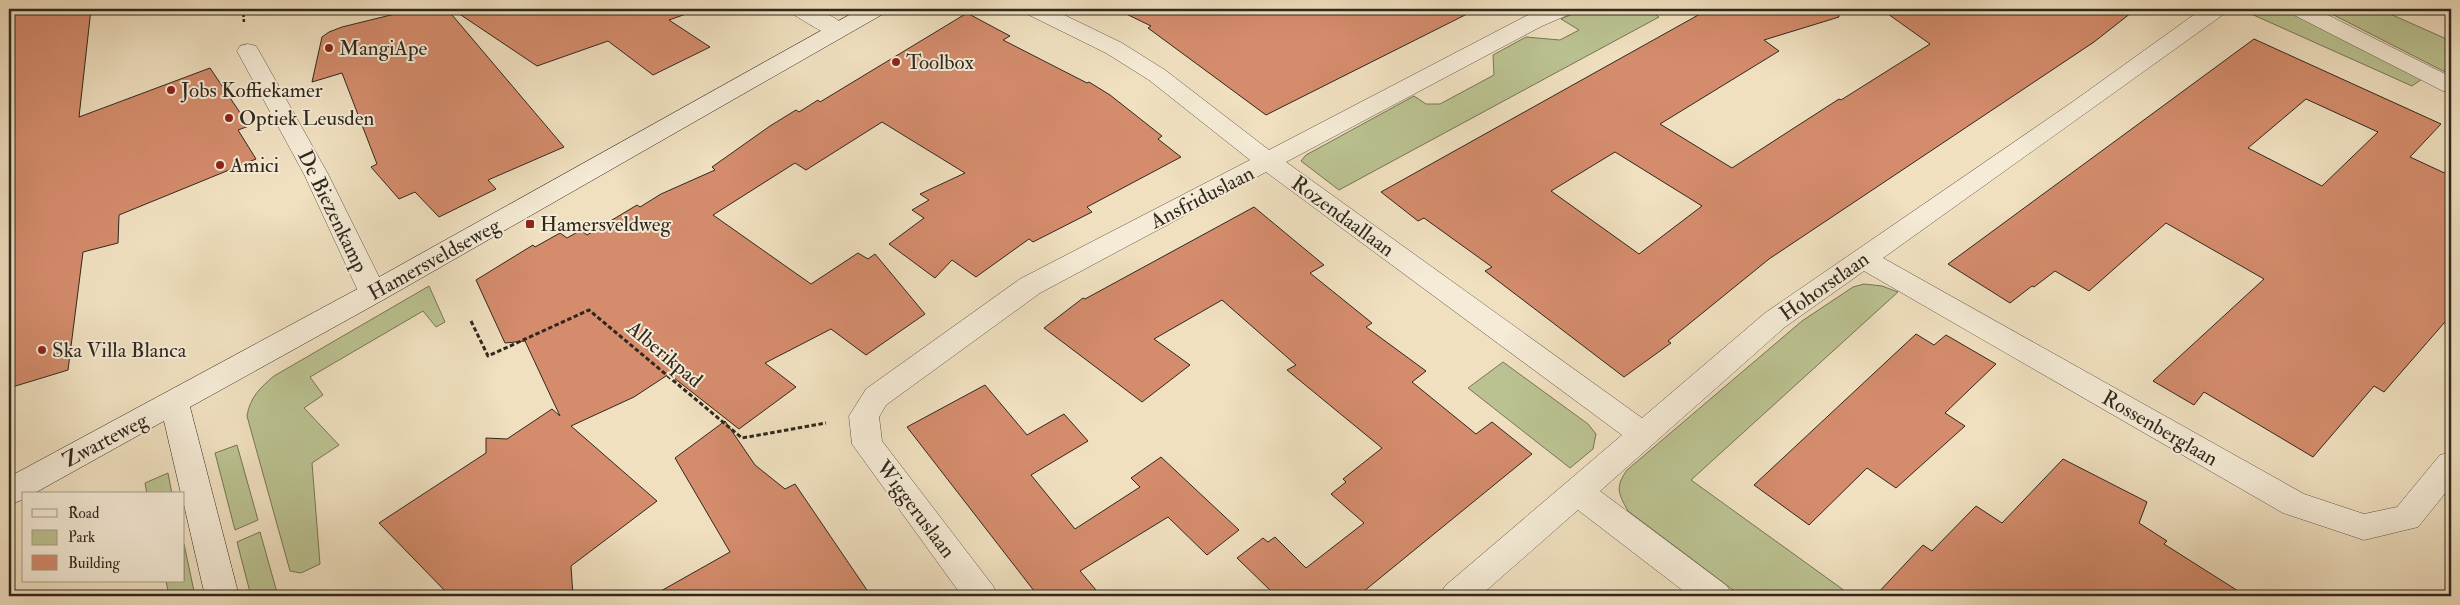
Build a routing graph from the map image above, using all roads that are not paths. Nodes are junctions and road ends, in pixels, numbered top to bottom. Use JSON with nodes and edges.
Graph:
{"nodes":[{"id":1,"x":800,"y":9,"type":"edge"},
{"id":2,"x":875,"y":9,"type":"edge"},
{"id":3,"x":1035,"y":9,"type":"edge"},
{"id":4,"x":1562,"y":9,"type":"edge"},
{"id":5,"x":2216,"y":9,"type":"edge"},
{"id":6,"x":2300,"y":9,"type":"edge"},
{"id":7,"x":837,"y":30,"type":"junction"},
{"id":8,"x":248,"y":51,"type":"dead end"},
{"id":9,"x":2451,"y":86,"type":"edge"},
{"id":10,"x":1269,"y":162,"type":"junction"},
{"id":11,"x":1863,"y":260,"type":"junction"},
{"id":12,"x":373,"y":293,"type":"junction"},
{"id":13,"x":174,"y":402,"type":"junction"},
{"id":14,"x":864,"y":416,"type":"joint"},
{"id":15,"x":1644,"y":435,"type":"junction"},
{"id":16,"x":2451,"y":464,"type":"edge"},
{"id":17,"x":9,"y":492,"type":"edge"},
{"id":18,"x":1578,"y":492,"type":"junction"},
{"id":19,"x":222,"y":596,"type":"edge"},
{"id":20,"x":981,"y":596,"type":"edge"},
{"id":21,"x":1457,"y":596,"type":"edge"},
{"id":22,"x":1715,"y":596,"type":"edge"}],
"edges":[{"from":1,"to":7,"type":"street"},
{"from":2,"to":7,"type":"street","name":"Hamersveldseweg"},
{"from":3,"to":10,"type":"street","name":"Rozendaallaan"},
{"from":4,"to":10,"type":"street","name":"Ansfriduslaan"},
{"from":5,"to":11,"type":"street","name":"Hohorstlaan"},
{"from":6,"to":9,"type":"street"},
{"from":7,"to":12,"type":"street","name":"Hamersveldseweg"},
{"from":8,"to":12,"type":"street","name":"De Biezenkamp"},
{"from":10,"to":14,"type":"street","name":"Ansfriduslaan"},
{"from":10,"to":15,"type":"street","name":"Rozendaallaan"},
{"from":11,"to":15,"type":"street","name":"Hohorstlaan"},
{"from":11,"to":16,"type":"street","name":"Rossenberglaan"},
{"from":12,"to":13,"type":"street","name":"Hamersveldseweg"},
{"from":13,"to":17,"type":"street","name":"Zwarteweg"},
{"from":13,"to":19,"type":"street"},
{"from":14,"to":20,"type":"street","name":"Wiggeruslaan"},
{"from":15,"to":18,"type":"street","name":"Hohorstlaan"},
{"from":18,"to":21,"type":"street","name":"Hohorstlaan"},
{"from":18,"to":22,"type":"street"}]}
